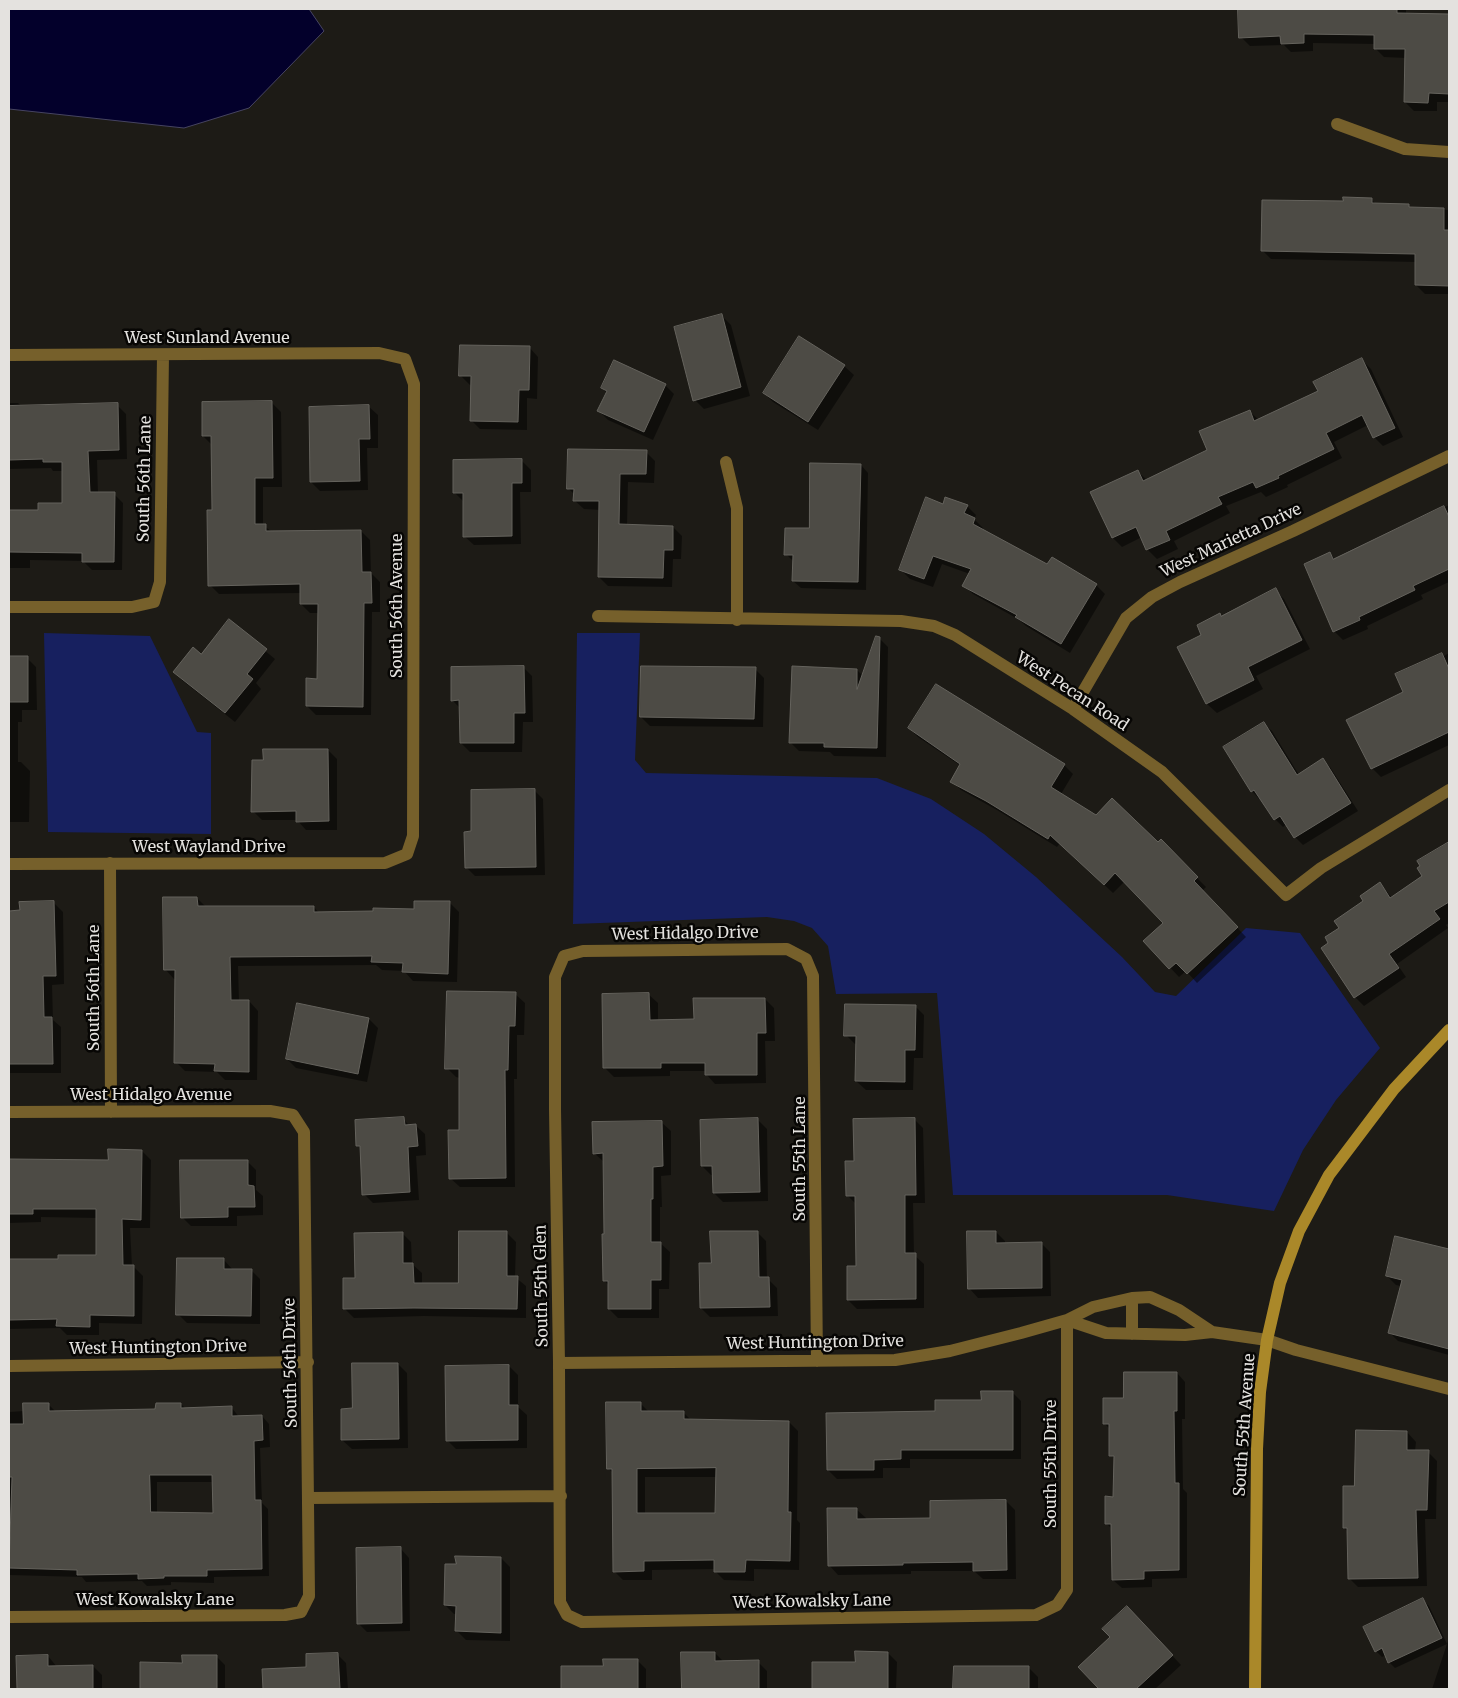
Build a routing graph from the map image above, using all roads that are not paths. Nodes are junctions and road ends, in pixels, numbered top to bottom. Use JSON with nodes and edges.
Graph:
{"nodes":[{"id":1,"x":1337,"y":124,"type":"dead end"},
{"id":2,"x":1449,"y":152,"type":"edge"},
{"id":3,"x":9,"y":355,"type":"edge"},
{"id":4,"x":163,"y":355,"type":"junction"},
{"id":5,"x":405,"y":359,"type":"joint"},
{"id":6,"x":1449,"y":456,"type":"edge"},
{"id":7,"x":726,"y":462,"type":"dead end"},
{"id":8,"x":9,"y":607,"type":"edge"},
{"id":9,"x":598,"y":616,"type":"dead end"},
{"id":10,"x":737,"y":620,"type":"junction"},
{"id":11,"x":1074,"y":709,"type":"junction"},
{"id":12,"x":1449,"y":790,"type":"edge"},
{"id":13,"x":407,"y":854,"type":"joint"},
{"id":14,"x":110,"y":863,"type":"junction"},
{"id":15,"x":9,"y":864,"type":"edge"},
{"id":16,"x":564,"y":956,"type":"joint"},
{"id":17,"x":806,"y":958,"type":"joint"},
{"id":18,"x":1449,"y":1030,"type":"edge"},
{"id":19,"x":9,"y":1112,"type":"edge"},
{"id":20,"x":111,"y":1112,"type":"junction"},
{"id":21,"x":293,"y":1115,"type":"joint"},
{"id":22,"x":1132,"y":1298,"type":"junction"},
{"id":23,"x":1067,"y":1320,"type":"junction"},
{"id":24,"x":1212,"y":1332,"type":"junction"},
{"id":25,"x":1132,"y":1334,"type":"junction"},
{"id":26,"x":1267,"y":1340,"type":"junction"},
{"id":27,"x":817,"y":1361,"type":"junction"},
{"id":28,"x":308,"y":1362,"type":"junction"},
{"id":29,"x":559,"y":1363,"type":"junction"},
{"id":30,"x":9,"y":1366,"type":"edge"},
{"id":31,"x":1449,"y":1389,"type":"edge"},
{"id":32,"x":560,"y":1496,"type":"junction"},
{"id":33,"x":309,"y":1498,"type":"junction"},
{"id":34,"x":1057,"y":1605,"type":"joint"},
{"id":35,"x":301,"y":1612,"type":"joint"},
{"id":36,"x":567,"y":1615,"type":"joint"},
{"id":37,"x":9,"y":1618,"type":"edge"},
{"id":38,"x":1255,"y":1689,"type":"edge"}],
"edges":[{"from":1,"to":2,"type":"street"},
{"from":3,"to":4,"type":"street","name":"West Sunland Avenue"},
{"from":4,"to":5,"type":"street","name":"West Sunland Avenue"},
{"from":4,"to":8,"type":"street","name":"South 56th Lane"},
{"from":5,"to":13,"type":"street","name":"South 56th Avenue"},
{"from":6,"to":11,"type":"street","name":"West Marietta Drive"},
{"from":7,"to":10,"type":"street"},
{"from":9,"to":10,"type":"street","name":"West Pecan Road"},
{"from":10,"to":11,"type":"street","name":"West Pecan Road"},
{"from":11,"to":12,"type":"street","name":"West Pecan Road"},
{"from":13,"to":14,"type":"street","name":"West Wayland Drive"},
{"from":14,"to":15,"type":"street","name":"West Wayland Drive"},
{"from":14,"to":20,"type":"street","name":"South 56th Lane"},
{"from":16,"to":17,"type":"street","name":"West Hidalgo Drive"},
{"from":16,"to":29,"type":"street","name":"South 55th Glen"},
{"from":17,"to":27,"type":"street","name":"South 55th Lane"},
{"from":18,"to":26,"type":"street","name":"South 55th Avenue"},
{"from":19,"to":20,"type":"street","name":"West Hidalgo Avenue"},
{"from":20,"to":21,"type":"street","name":"West Hidalgo Avenue"},
{"from":21,"to":28,"type":"street","name":"South 56th Drive"},
{"from":22,"to":23,"type":"street","name":"West Huntington Drive"},
{"from":22,"to":24,"type":"street","name":"West Huntington Drive"},
{"from":22,"to":25,"type":"street"},
{"from":23,"to":25,"type":"street","name":"West Huntington Drive"},
{"from":23,"to":27,"type":"street","name":"West Huntington Drive"},
{"from":23,"to":34,"type":"street","name":"South 55th Drive"},
{"from":24,"to":25,"type":"street","name":"West Huntington Drive"},
{"from":24,"to":26,"type":"street","name":"West Huntington Drive"},
{"from":26,"to":31,"type":"street","name":"West Huntington Drive"},
{"from":26,"to":38,"type":"street","name":"South 55th Avenue"},
{"from":27,"to":29,"type":"street","name":"West Huntington Drive"},
{"from":28,"to":30,"type":"street","name":"West Huntington Drive"},
{"from":28,"to":33,"type":"street","name":"South 56th Drive"},
{"from":29,"to":32,"type":"street","name":"South 55th Glen"},
{"from":32,"to":33,"type":"street"},
{"from":32,"to":36,"type":"street","name":"South 55th Glen"},
{"from":33,"to":35,"type":"street","name":"South 56th Drive"},
{"from":34,"to":36,"type":"street","name":"West Kowalsky Lane"},
{"from":35,"to":37,"type":"street","name":"West Kowalsky Lane"}]}
